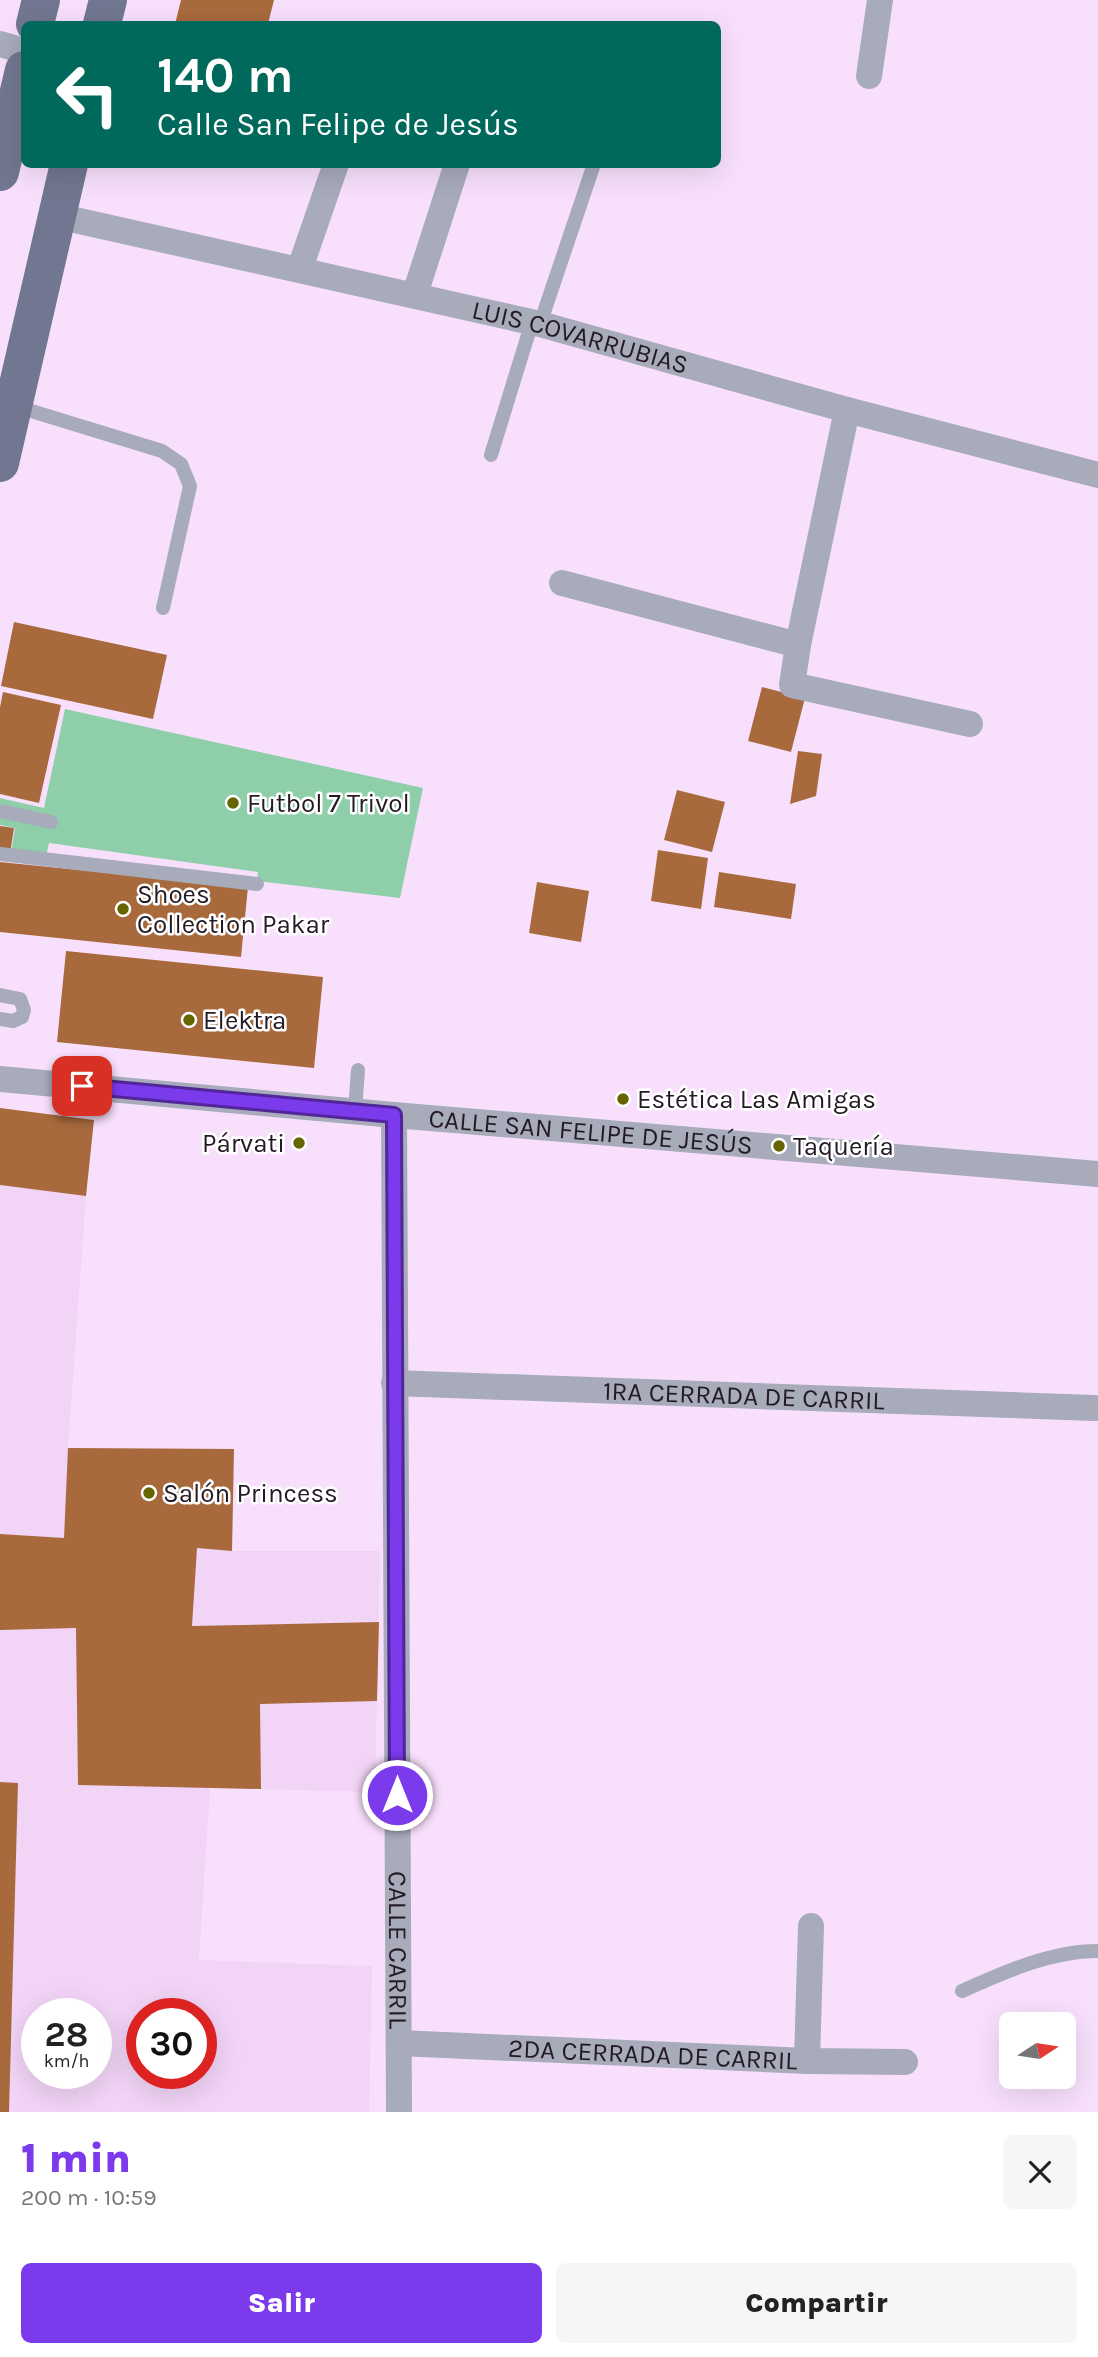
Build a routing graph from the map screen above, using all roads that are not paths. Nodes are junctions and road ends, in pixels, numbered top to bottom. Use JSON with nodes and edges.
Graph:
{"nodes":[{"id":1,"x":41,"y":0,"type":"edge"},
{"id":2,"x":107,"y":0,"type":"edge"},
{"id":3,"x":880,"y":0,"type":"edge"},
{"id":4,"x":36,"y":21,"type":"edge"},
{"id":5,"x":103,"y":21,"type":"edge"},
{"id":6,"x":0,"y":44,"type":"edge"},
{"id":7,"x":21,"y":50,"type":"edge"},
{"id":8,"x":869,"y":76,"type":"dead end"},
{"id":9,"x":21,"y":83,"type":"edge"},
{"id":10,"x":68,"y":168,"type":"edge"},
{"id":11,"x":335,"y":168,"type":"edge"},
{"id":12,"x":456,"y":168,"type":"edge"},
{"id":13,"x":593,"y":168,"type":"edge"},
{"id":14,"x":0,"y":172,"type":"edge"},
{"id":15,"x":57,"y":216,"type":"junction"},
{"id":16,"x":300,"y":268,"type":"junction"},
{"id":17,"x":415,"y":294,"type":"junction"},
{"id":18,"x":536,"y":323,"type":"junction"},
{"id":19,"x":13,"y":405,"type":"junction"},
{"id":20,"x":847,"y":410,"type":"junction"},
{"id":21,"x":491,"y":455,"type":"dead end"},
{"id":22,"x":0,"y":463,"type":"edge"},
{"id":23,"x":1098,"y":475,"type":"edge"},
{"id":24,"x":562,"y":583,"type":"dead end"},
{"id":25,"x":163,"y":608,"type":"dead end"},
{"id":26,"x":798,"y":645,"type":"junction"},
{"id":27,"x":970,"y":724,"type":"dead end"},
{"id":28,"x":0,"y":811,"type":"edge"},
{"id":29,"x":51,"y":822,"type":"dead end"},
{"id":30,"x":0,"y":854,"type":"edge"},
{"id":31,"x":257,"y":884,"type":"dead end"},
{"id":32,"x":0,"y":995,"type":"edge"},
{"id":33,"x":0,"y":1019,"type":"edge"},
{"id":34,"x":358,"y":1070,"type":"dead end"},
{"id":35,"x":0,"y":1079,"type":"edge"},
{"id":36,"x":355,"y":1111,"type":"junction"},
{"id":37,"x":394,"y":1115,"type":"junction"},
{"id":38,"x":1098,"y":1174,"type":"edge"},
{"id":39,"x":394,"y":1383,"type":"junction"},
{"id":40,"x":1094,"y":1408,"type":"dead end"},
{"id":41,"x":811,"y":1926,"type":"dead end"},
{"id":42,"x":1098,"y":1951,"type":"edge"},
{"id":43,"x":962,"y":1990,"type":"dead end"},
{"id":44,"x":399,"y":2043,"type":"junction"},
{"id":45,"x":807,"y":2061,"type":"junction"},
{"id":46,"x":905,"y":2062,"type":"dead end"},
{"id":47,"x":399,"y":2112,"type":"edge"}],
"edges":[{"from":1,"to":4,"type":"main road"},
{"from":2,"to":5,"type":"main road"},
{"from":3,"to":8,"type":"street"},
{"from":6,"to":7,"type":"street"},
{"from":9,"to":14,"type":"main road"},
{"from":10,"to":15,"type":"main road"},
{"from":11,"to":16,"type":"street"},
{"from":12,"to":17,"type":"street"},
{"from":13,"to":18,"type":"lane"},
{"from":15,"to":16,"type":"street","name":"LUIS COVARRUBIAS"},
{"from":15,"to":19,"type":"main road"},
{"from":16,"to":17,"type":"street","name":"LUIS COVARRUBIAS"},
{"from":17,"to":18,"type":"street","name":"LUIS COVARRUBIAS"},
{"from":18,"to":20,"type":"street","name":"LUIS COVARRUBIAS"},
{"from":18,"to":21,"type":"lane"},
{"from":19,"to":22,"type":"main road"},
{"from":19,"to":25,"type":"lane"},
{"from":20,"to":23,"type":"street","name":"LUIS COVARRUBIAS"},
{"from":20,"to":26,"type":"street"},
{"from":24,"to":26,"type":"street"},
{"from":26,"to":27,"type":"street"},
{"from":28,"to":29,"type":"lane"},
{"from":30,"to":31,"type":"lane"},
{"from":32,"to":33,"type":"lane"},
{"from":34,"to":36,"type":"lane"},
{"from":35,"to":36,"type":"street","name":"CALLE SAN FELIPE DE JESÚS"},
{"from":36,"to":37,"type":"street","name":"CALLE SAN FELIPE DE JESÚS"},
{"from":37,"to":38,"type":"street","name":"CALLE SAN FELIPE DE JESÚS"},
{"from":37,"to":39,"type":"street","name":"CALLE CARRIL"},
{"from":39,"to":40,"type":"street","name":"1RA CERRADA DE CARRIL"},
{"from":39,"to":44,"type":"street","name":"CALLE CARRIL"},
{"from":41,"to":45,"type":"street"},
{"from":42,"to":43,"type":"lane"},
{"from":44,"to":45,"type":"street","name":"2DA CERRADA DE CARRIL"},
{"from":44,"to":47,"type":"street","name":"CALLE CARRIL"},
{"from":45,"to":46,"type":"street","name":"2DA CERRADA DE CARRIL"}]}
